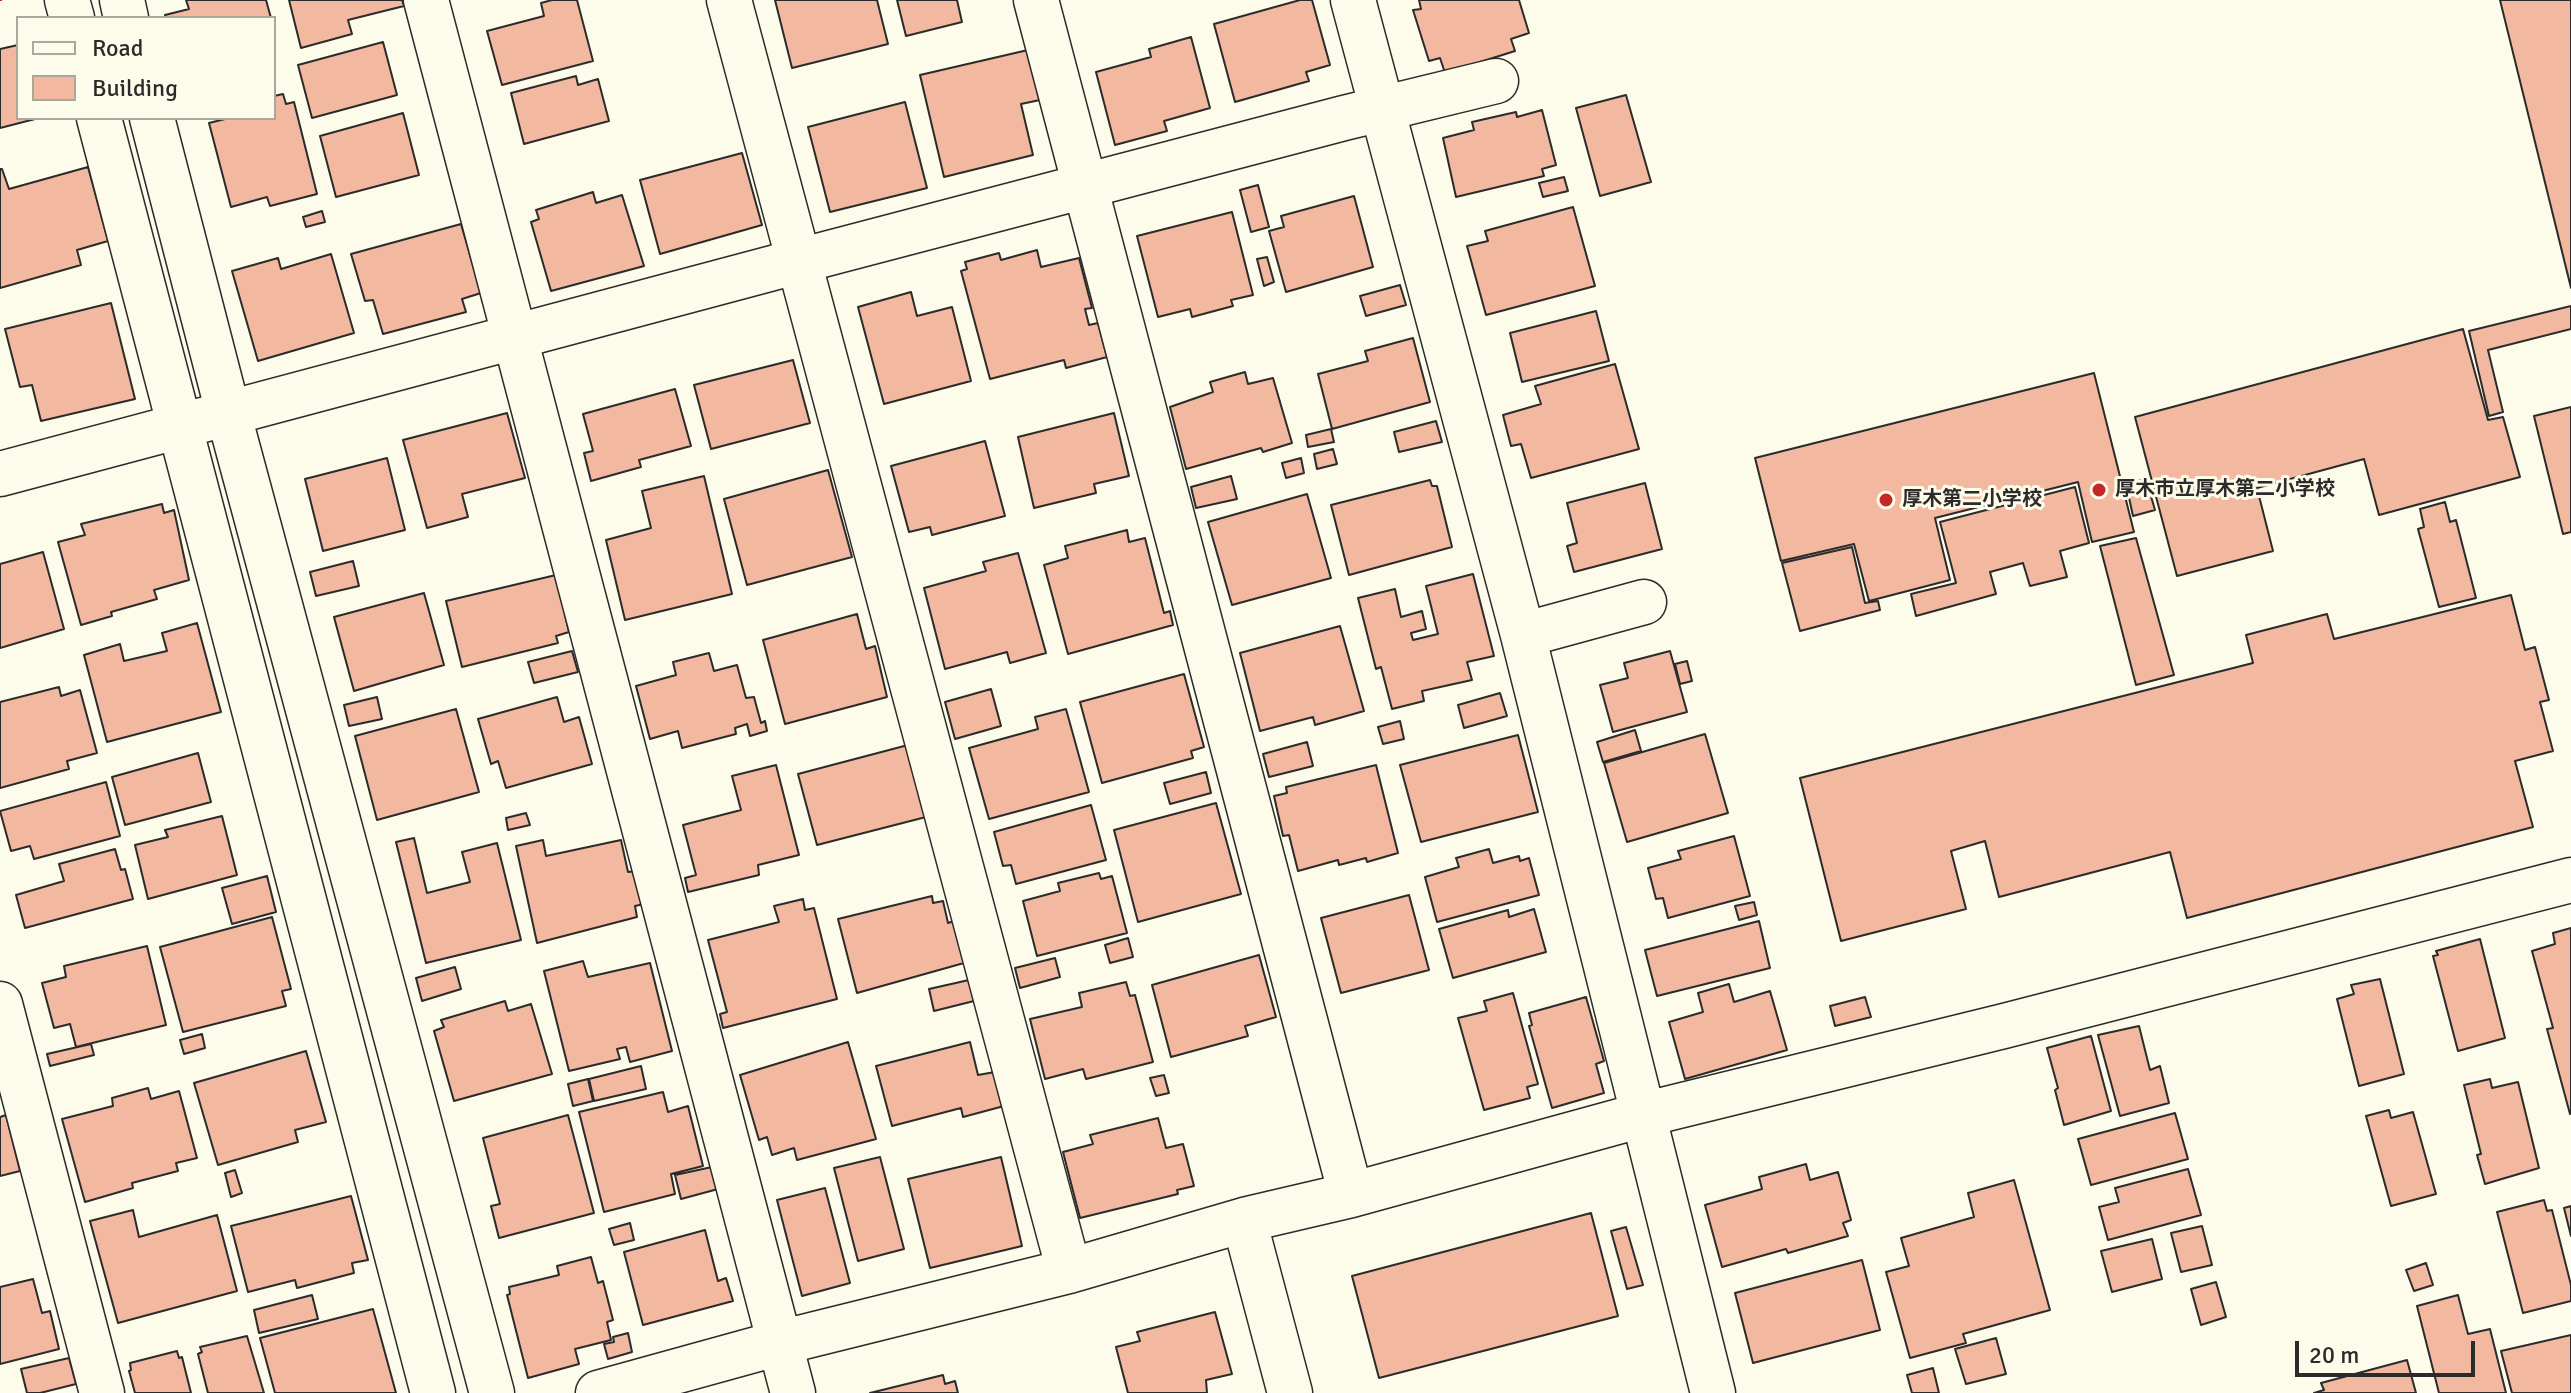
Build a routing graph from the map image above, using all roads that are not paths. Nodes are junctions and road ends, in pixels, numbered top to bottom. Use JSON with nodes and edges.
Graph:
{"nodes":[{"id":1,"x":426,"y":0,"type":"edge"},
{"id":2,"x":729,"y":0,"type":"edge"},
{"id":3,"x":1036,"y":0,"type":"edge"},
{"id":4,"x":1353,"y":0,"type":"edge"},
{"id":5,"x":1496,"y":81,"type":"dead end"},
{"id":6,"x":1381,"y":109,"type":"junction"},
{"id":7,"x":100,"y":120,"type":"edge"},
{"id":8,"x":153,"y":120,"type":"edge"},
{"id":9,"x":1086,"y":188,"type":"junction"},
{"id":10,"x":799,"y":261,"type":"junction"},
{"id":11,"x":515,"y":338,"type":"junction"},
{"id":12,"x":228,"y":412,"type":"junction"},
{"id":13,"x":180,"y":425,"type":"junction"},
{"id":14,"x":0,"y":474,"type":"edge"},
{"id":15,"x":1644,"y":602,"type":"dead end"},
{"id":16,"x":1523,"y":635,"type":"junction"},
{"id":17,"x":2571,"y":880,"type":"edge"},
{"id":18,"x":0,"y":1004,"type":"edge"},
{"id":19,"x":1642,"y":1115,"type":"junction"},
{"id":20,"x":1351,"y":1195,"type":"junction"},
{"id":21,"x":1244,"y":1220,"type":"junction"},
{"id":22,"x":1069,"y":1271,"type":"junction"},
{"id":23,"x":779,"y":1343,"type":"junction"},
{"id":24,"x":102,"y":1393,"type":"edge"},
{"id":25,"x":433,"y":1393,"type":"edge"},
{"id":26,"x":492,"y":1393,"type":"edge"},
{"id":27,"x":598,"y":1393,"type":"edge"},
{"id":28,"x":793,"y":1393,"type":"edge"},
{"id":29,"x":1290,"y":1393,"type":"edge"},
{"id":30,"x":1713,"y":1393,"type":"edge"}],
"edges":[{"from":1,"to":11,"type":"street"},
{"from":2,"to":10,"type":"street"},
{"from":3,"to":9,"type":"street"},
{"from":4,"to":6,"type":"street"},
{"from":5,"to":6,"type":"street"},
{"from":6,"to":9,"type":"street"},
{"from":6,"to":16,"type":"street"},
{"from":7,"to":13,"type":"street"},
{"from":8,"to":12,"type":"street"},
{"from":9,"to":10,"type":"street"},
{"from":9,"to":20,"type":"street"},
{"from":10,"to":11,"type":"street"},
{"from":10,"to":22,"type":"street"},
{"from":11,"to":12,"type":"street"},
{"from":11,"to":23,"type":"street"},
{"from":12,"to":13,"type":"street"},
{"from":12,"to":26,"type":"street"},
{"from":13,"to":14,"type":"street"},
{"from":13,"to":25,"type":"street"},
{"from":15,"to":16,"type":"street"},
{"from":16,"to":19,"type":"street"},
{"from":17,"to":19,"type":"street"},
{"from":18,"to":24,"type":"street"},
{"from":19,"to":20,"type":"street"},
{"from":19,"to":30,"type":"street"},
{"from":20,"to":21,"type":"street"},
{"from":21,"to":22,"type":"street"},
{"from":21,"to":29,"type":"street"},
{"from":22,"to":23,"type":"street"},
{"from":23,"to":27,"type":"street"},
{"from":23,"to":28,"type":"street"}]}
